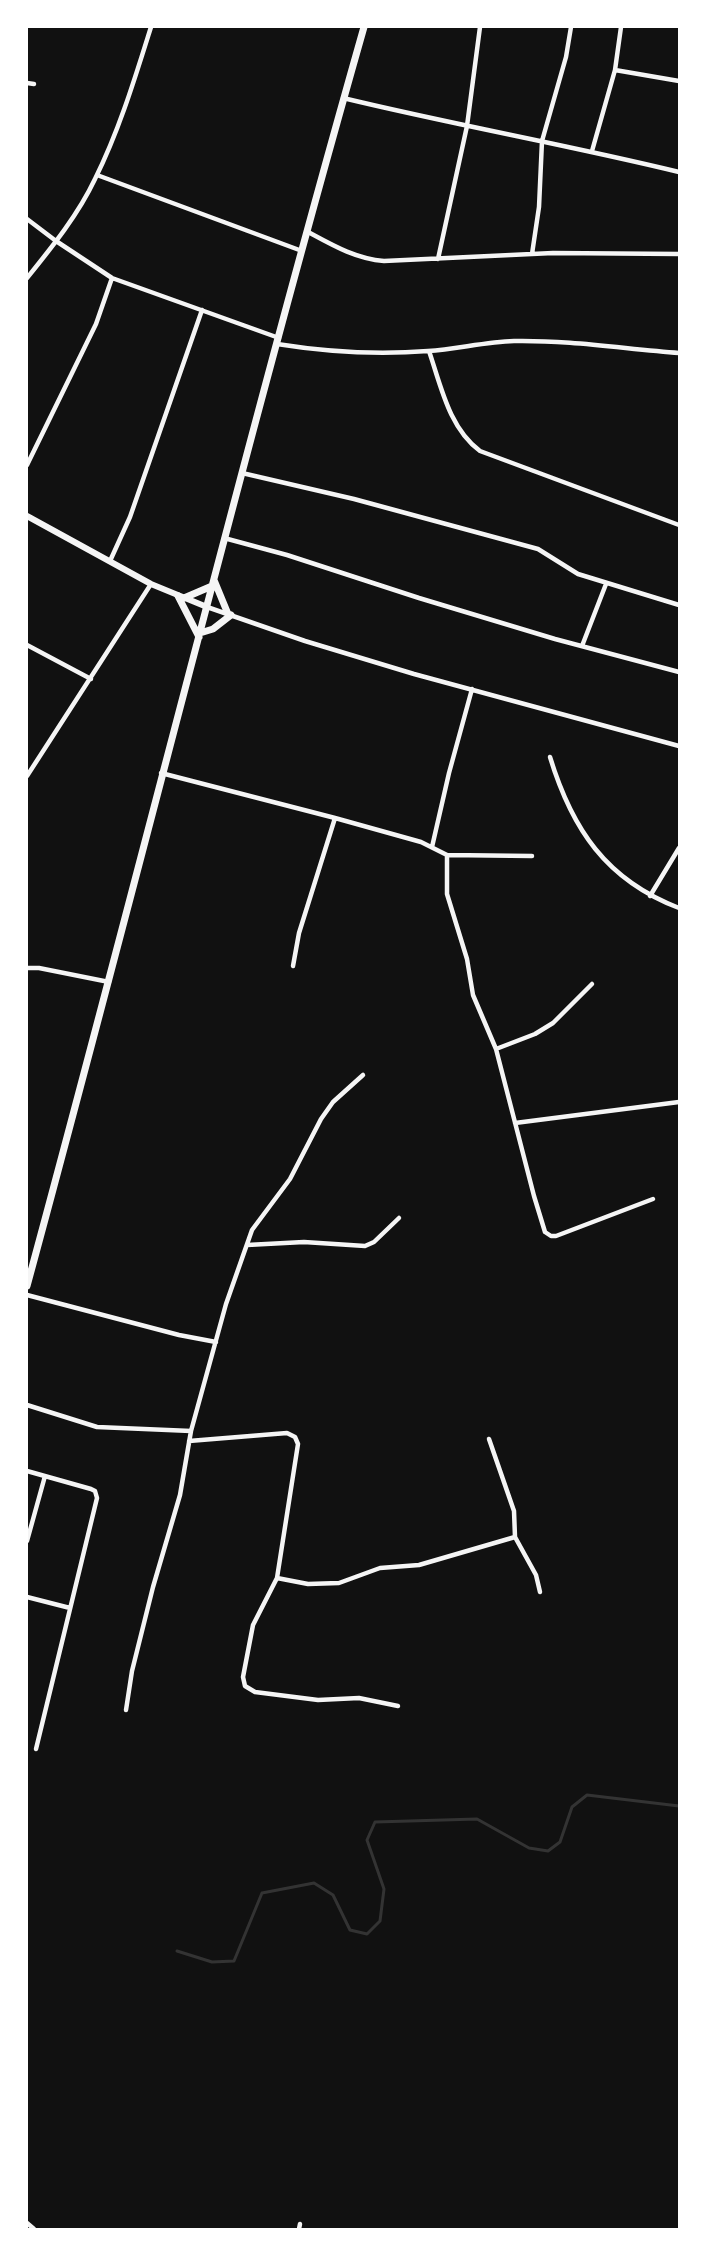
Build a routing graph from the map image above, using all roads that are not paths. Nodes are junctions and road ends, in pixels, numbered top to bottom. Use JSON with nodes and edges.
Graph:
{"nodes":[{"id":1,"x":151,"y":27,"type":"edge"},
{"id":2,"x":364,"y":27,"type":"edge"},
{"id":3,"x":480,"y":27,"type":"edge"},
{"id":4,"x":572,"y":27,"type":"edge"},
{"id":5,"x":621,"y":27,"type":"edge"},
{"id":6,"x":615,"y":70,"type":"junction"},
{"id":7,"x":679,"y":81,"type":"edge"},
{"id":8,"x":27,"y":83,"type":"edge"},
{"id":9,"x":34,"y":84,"type":"dead end"},
{"id":10,"x":344,"y":98,"type":"junction"},
{"id":11,"x":467,"y":126,"type":"junction"},
{"id":12,"x":543,"y":141,"type":"junction"},
{"id":13,"x":592,"y":151,"type":"junction"},
{"id":14,"x":679,"y":172,"type":"edge"},
{"id":15,"x":97,"y":175,"type":"junction"},
{"id":16,"x":27,"y":219,"type":"edge"},
{"id":17,"x":308,"y":232,"type":"junction"},
{"id":18,"x":56,"y":241,"type":"junction"},
{"id":19,"x":302,"y":251,"type":"junction"},
{"id":20,"x":532,"y":254,"type":"junction"},
{"id":21,"x":679,"y":254,"type":"edge"},
{"id":22,"x":438,"y":259,"type":"junction"},
{"id":23,"x":27,"y":278,"type":"edge"},
{"id":24,"x":112,"y":278,"type":"junction"},
{"id":25,"x":202,"y":310,"type":"junction"},
{"id":26,"x":278,"y":341,"type":"junction"},
{"id":27,"x":429,"y":351,"type":"junction"},
{"id":28,"x":679,"y":353,"type":"edge"},
{"id":29,"x":27,"y":465,"type":"edge"},
{"id":30,"x":241,"y":472,"type":"junction"},
{"id":31,"x":27,"y":516,"type":"edge"},
{"id":32,"x":679,"y":525,"type":"edge"},
{"id":33,"x":224,"y":538,"type":"junction"},
{"id":34,"x":110,"y":561,"type":"junction"},
{"id":35,"x":213,"y":583,"type":"junction"},
{"id":36,"x":151,"y":584,"type":"junction"},
{"id":37,"x":606,"y":584,"type":"junction"},
{"id":38,"x":181,"y":597,"type":"junction"},
{"id":39,"x":679,"y":605,"type":"edge"},
{"id":40,"x":207,"y":607,"type":"junction"},
{"id":41,"x":229,"y":615,"type":"junction"},
{"id":42,"x":200,"y":635,"type":"junction"},
{"id":43,"x":27,"y":645,"type":"edge"},
{"id":44,"x":582,"y":646,"type":"junction"},
{"id":45,"x":679,"y":672,"type":"edge"},
{"id":46,"x":91,"y":679,"type":"junction"},
{"id":47,"x":472,"y":689,"type":"junction"},
{"id":48,"x":679,"y":746,"type":"edge"},
{"id":49,"x":550,"y":757,"type":"dead end"},
{"id":50,"x":161,"y":773,"type":"junction"},
{"id":51,"x":27,"y":776,"type":"edge"},
{"id":52,"x":335,"y":818,"type":"junction"},
{"id":53,"x":432,"y":847,"type":"junction"},
{"id":54,"x":679,"y":848,"type":"edge"},
{"id":55,"x":447,"y":855,"type":"junction"},
{"id":56,"x":532,"y":856,"type":"dead end"},
{"id":57,"x":650,"y":896,"type":"junction"},
{"id":58,"x":679,"y":908,"type":"edge"},
{"id":59,"x":293,"y":966,"type":"dead end"},
{"id":60,"x":27,"y":968,"type":"edge"},
{"id":61,"x":109,"y":982,"type":"junction"},
{"id":62,"x":592,"y":984,"type":"dead end"},
{"id":63,"x":496,"y":1049,"type":"junction"},
{"id":64,"x":363,"y":1075,"type":"dead end"},
{"id":65,"x":679,"y":1102,"type":"edge"},
{"id":66,"x":515,"y":1123,"type":"junction"},
{"id":67,"x":653,"y":1199,"type":"dead end"},
{"id":68,"x":399,"y":1218,"type":"dead end"},
{"id":69,"x":247,"y":1245,"type":"junction"},
{"id":70,"x":27,"y":1286,"type":"edge"},
{"id":71,"x":27,"y":1296,"type":"edge"},
{"id":72,"x":216,"y":1342,"type":"junction"},
{"id":73,"x":27,"y":1405,"type":"edge"},
{"id":74,"x":191,"y":1431,"type":"junction"},
{"id":75,"x":489,"y":1439,"type":"dead end"},
{"id":76,"x":189,"y":1441,"type":"junction"},
{"id":77,"x":27,"y":1471,"type":"edge"},
{"id":78,"x":45,"y":1476,"type":"junction"},
{"id":79,"x":515,"y":1537,"type":"junction"},
{"id":80,"x":27,"y":1541,"type":"edge"},
{"id":81,"x":277,"y":1578,"type":"junction"},
{"id":82,"x":540,"y":1592,"type":"dead end"},
{"id":83,"x":27,"y":1597,"type":"edge"},
{"id":84,"x":70,"y":1608,"type":"junction"},
{"id":85,"x":398,"y":1706,"type":"dead end"},
{"id":86,"x":126,"y":1710,"type":"dead end"},
{"id":87,"x":36,"y":1749,"type":"dead end"},
{"id":88,"x":27,"y":2223,"type":"edge"},
{"id":89,"x":34,"y":2229,"type":"edge"}],
"edges":[{"from":1,"to":15,"type":"street"},
{"from":2,"to":10,"type":"main road"},
{"from":3,"to":11,"type":"street"},
{"from":4,"to":12,"type":"street"},
{"from":5,"to":6,"type":"street"},
{"from":6,"to":7,"type":"street"},
{"from":6,"to":13,"type":"street"},
{"from":8,"to":9,"type":"street"},
{"from":10,"to":11,"type":"street"},
{"from":10,"to":17,"type":"main road"},
{"from":11,"to":12,"type":"street"},
{"from":11,"to":22,"type":"street"},
{"from":12,"to":13,"type":"street"},
{"from":12,"to":20,"type":"street"},
{"from":13,"to":14,"type":"street"},
{"from":15,"to":18,"type":"street"},
{"from":15,"to":19,"type":"street"},
{"from":16,"to":18,"type":"street"},
{"from":17,"to":19,"type":"main road"},
{"from":17,"to":22,"type":"street"},
{"from":18,"to":23,"type":"street"},
{"from":18,"to":24,"type":"street"},
{"from":19,"to":26,"type":"main road"},
{"from":20,"to":21,"type":"street"},
{"from":20,"to":22,"type":"street"},
{"from":24,"to":25,"type":"street"},
{"from":24,"to":29,"type":"street"},
{"from":25,"to":26,"type":"street"},
{"from":25,"to":34,"type":"street"},
{"from":26,"to":27,"type":"street"},
{"from":26,"to":30,"type":"main road"},
{"from":27,"to":28,"type":"street"},
{"from":27,"to":32,"type":"street"},
{"from":30,"to":33,"type":"main road"},
{"from":30,"to":37,"type":"street"},
{"from":31,"to":34,"type":"street"},
{"from":33,"to":35,"type":"main road"},
{"from":33,"to":44,"type":"street"},
{"from":34,"to":36,"type":"street"},
{"from":35,"to":38,"type":"main road"},
{"from":35,"to":40,"type":"main road"},
{"from":35,"to":41,"type":"main road"},
{"from":36,"to":38,"type":"street"},
{"from":36,"to":46,"type":"street"},
{"from":37,"to":39,"type":"street"},
{"from":37,"to":44,"type":"street"},
{"from":38,"to":40,"type":"street"},
{"from":38,"to":42,"type":"main road"},
{"from":40,"to":41,"type":"street"},
{"from":40,"to":42,"type":"main road"},
{"from":41,"to":42,"type":"main road"},
{"from":41,"to":47,"type":"street"},
{"from":42,"to":50,"type":"main road"},
{"from":43,"to":46,"type":"street"},
{"from":44,"to":45,"type":"street"},
{"from":46,"to":51,"type":"street"},
{"from":47,"to":48,"type":"street"},
{"from":47,"to":53,"type":"street"},
{"from":49,"to":57,"type":"street"},
{"from":50,"to":52,"type":"street"},
{"from":50,"to":61,"type":"main road"},
{"from":52,"to":53,"type":"street"},
{"from":52,"to":59,"type":"street"},
{"from":53,"to":55,"type":"street"},
{"from":54,"to":57,"type":"street"},
{"from":55,"to":56,"type":"street"},
{"from":55,"to":63,"type":"street"},
{"from":57,"to":58,"type":"street"},
{"from":60,"to":61,"type":"street"},
{"from":61,"to":70,"type":"main road"},
{"from":62,"to":63,"type":"street"},
{"from":63,"to":66,"type":"street"},
{"from":64,"to":69,"type":"street"},
{"from":65,"to":66,"type":"street"},
{"from":66,"to":67,"type":"street"},
{"from":68,"to":69,"type":"street"},
{"from":69,"to":72,"type":"street"},
{"from":71,"to":72,"type":"street"},
{"from":72,"to":74,"type":"street"},
{"from":73,"to":74,"type":"street"},
{"from":74,"to":76,"type":"street"},
{"from":75,"to":79,"type":"street"},
{"from":76,"to":81,"type":"street"},
{"from":76,"to":86,"type":"street"},
{"from":77,"to":78,"type":"street"},
{"from":78,"to":80,"type":"street"},
{"from":78,"to":84,"type":"street"},
{"from":79,"to":81,"type":"street"},
{"from":79,"to":82,"type":"street"},
{"from":81,"to":85,"type":"street"},
{"from":83,"to":84,"type":"street"},
{"from":84,"to":87,"type":"street"},
{"from":88,"to":89,"type":"street"}]}
